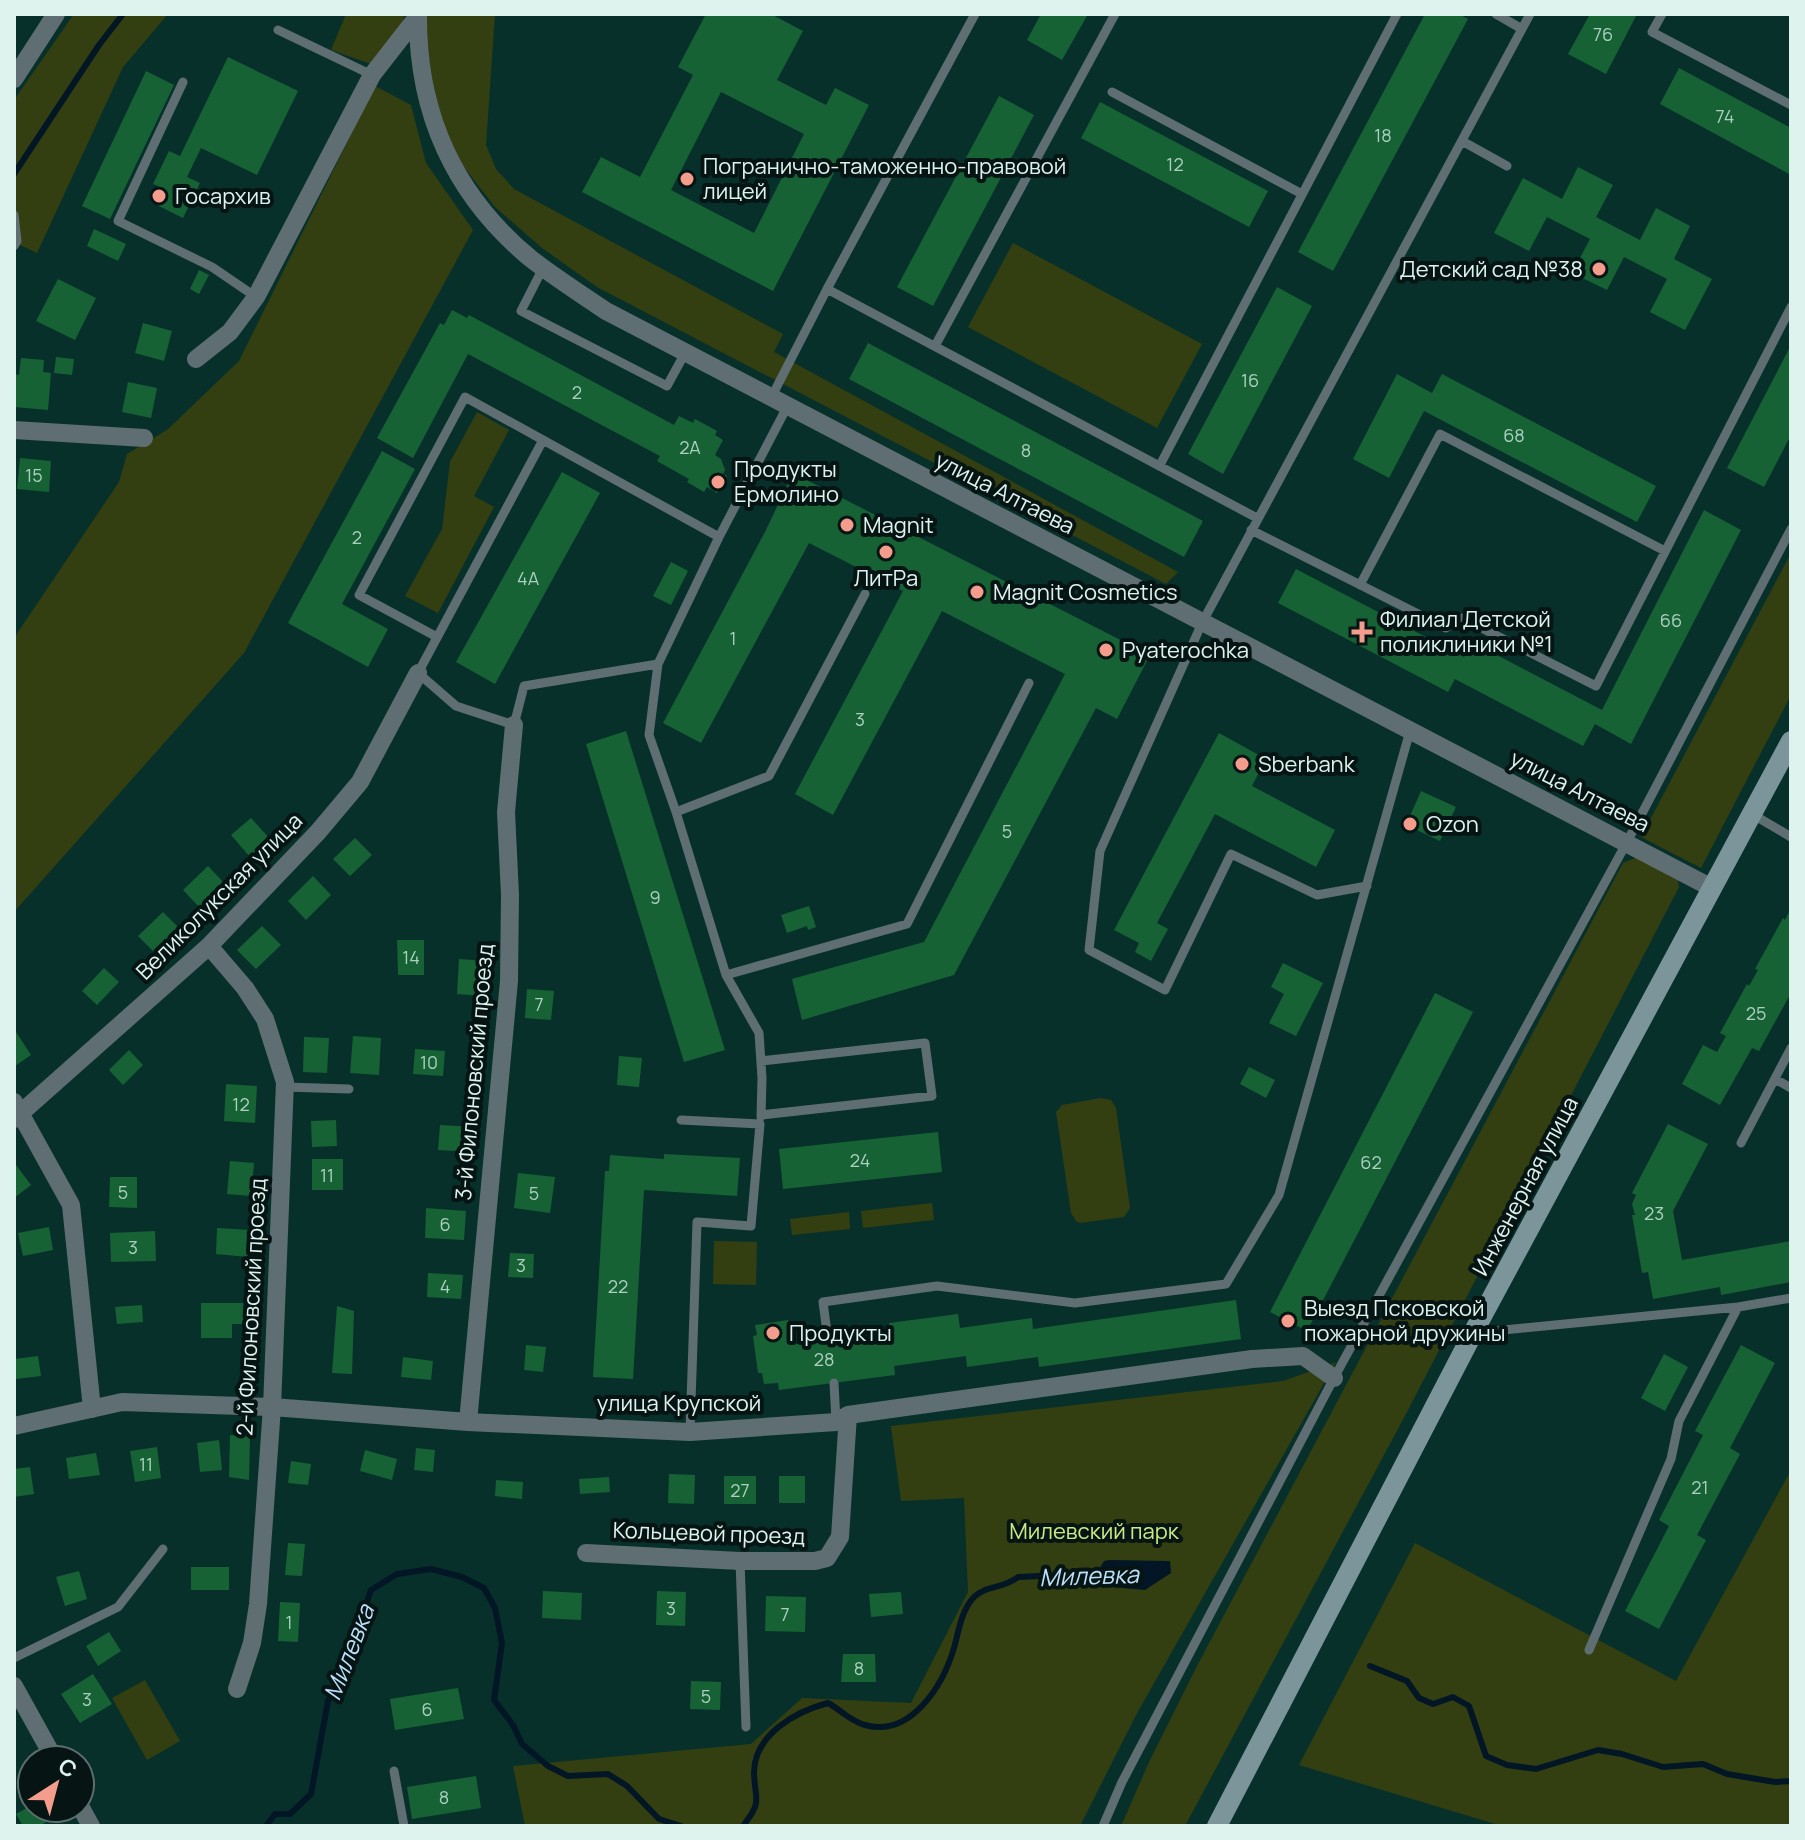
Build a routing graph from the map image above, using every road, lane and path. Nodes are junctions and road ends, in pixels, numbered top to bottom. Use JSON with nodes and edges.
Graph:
{"nodes":[{"id":1,"x":56,"y":14,"type":"edge"},
{"id":2,"x":975,"y":14,"type":"edge"},
{"id":3,"x":1115,"y":14,"type":"edge"},
{"id":4,"x":1397,"y":14,"type":"edge"},
{"id":5,"x":1496,"y":14,"type":"edge"},
{"id":6,"x":1530,"y":14,"type":"edge"},
{"id":7,"x":1662,"y":14,"type":"edge"},
{"id":8,"x":418,"y":15,"type":"edge"},
{"id":9,"x":1522,"y":29,"type":"junction"},
{"id":10,"x":278,"y":30,"type":"dead end"},
{"id":11,"x":372,"y":75,"type":"junction"},
{"id":12,"x":14,"y":79,"type":"edge"},
{"id":13,"x":183,"y":82,"type":"dead end"},
{"id":14,"x":1112,"y":92,"type":"dead end"},
{"id":15,"x":1791,"y":105,"type":"edge"},
{"id":16,"x":1462,"y":141,"type":"junction"},
{"id":17,"x":1507,"y":166,"type":"dead end"},
{"id":18,"x":1302,"y":194,"type":"junction"},
{"id":19,"x":14,"y":215,"type":"edge"},
{"id":20,"x":14,"y":246,"type":"edge"},
{"id":21,"x":543,"y":268,"type":"junction"},
{"id":22,"x":827,"y":289,"type":"junction"},
{"id":23,"x":256,"y":297,"type":"junction"},
{"id":24,"x":1791,"y":307,"type":"edge"},
{"id":25,"x":935,"y":346,"type":"junction"},
{"id":26,"x":685,"y":353,"type":"junction"},
{"id":27,"x":196,"y":359,"type":"dead end"},
{"id":28,"x":779,"y":402,"type":"junction"},
{"id":29,"x":14,"y":430,"type":"edge"},
{"id":30,"x":144,"y":438,"type":"dead end"},
{"id":31,"x":543,"y":440,"type":"junction"},
{"id":32,"x":1160,"y":465,"type":"junction"},
{"id":33,"x":1257,"y":518,"type":"junction"},
{"id":34,"x":1791,"y":529,"type":"edge"},
{"id":35,"x":1251,"y":530,"type":"junction"},
{"id":36,"x":719,"y":537,"type":"junction"},
{"id":37,"x":1665,"y":551,"type":"junction"},
{"id":38,"x":1360,"y":585,"type":"junction"},
{"id":39,"x":865,"y":594,"type":"dead end"},
{"id":40,"x":1202,"y":623,"type":"junction"},
{"id":41,"x":437,"y":637,"type":"junction"},
{"id":42,"x":658,"y":664,"type":"junction"},
{"id":43,"x":418,"y":673,"type":"junction"},
{"id":44,"x":1029,"y":683,"type":"dead end"},
{"id":45,"x":514,"y":725,"type":"junction"},
{"id":46,"x":1410,"y":731,"type":"junction"},
{"id":47,"x":1791,"y":741,"type":"edge"},
{"id":48,"x":676,"y":812,"type":"junction"},
{"id":49,"x":1752,"y":814,"type":"junction"},
{"id":50,"x":1791,"y":837,"type":"edge"},
{"id":51,"x":1627,"y":842,"type":"junction"},
{"id":52,"x":1367,"y":886,"type":"junction"},
{"id":53,"x":1712,"y":888,"type":"junction"},
{"id":54,"x":209,"y":946,"type":"junction"},
{"id":55,"x":726,"y":975,"type":"junction"},
{"id":56,"x":1791,"y":1048,"type":"edge"},
{"id":57,"x":761,"y":1061,"type":"junction"},
{"id":58,"x":1775,"y":1079,"type":"junction"},
{"id":59,"x":285,"y":1087,"type":"junction"},
{"id":60,"x":1791,"y":1088,"type":"edge"},
{"id":61,"x":349,"y":1089,"type":"dead end"},
{"id":62,"x":17,"y":1112,"type":"edge"},
{"id":63,"x":681,"y":1120,"type":"dead end"},
{"id":64,"x":761,"y":1120,"type":"junction"},
{"id":65,"x":1741,"y":1143,"type":"dead end"},
{"id":66,"x":1791,"y":1298,"type":"edge"},
{"id":67,"x":1738,"y":1307,"type":"junction"},
{"id":68,"x":1473,"y":1333,"type":"junction"},
{"id":69,"x":828,"y":1340,"type":"dead end"},
{"id":70,"x":1334,"y":1378,"type":"junction"},
{"id":71,"x":834,"y":1383,"type":"dead end"},
{"id":72,"x":272,"y":1407,"type":"junction"},
{"id":73,"x":92,"y":1409,"type":"junction"},
{"id":74,"x":842,"y":1419,"type":"junction"},
{"id":75,"x":468,"y":1422,"type":"junction"},
{"id":76,"x":14,"y":1426,"type":"edge"},
{"id":77,"x":690,"y":1432,"type":"junction"},
{"id":78,"x":163,"y":1549,"type":"dead end"},
{"id":79,"x":586,"y":1553,"type":"dead end"},
{"id":80,"x":740,"y":1561,"type":"junction"},
{"id":81,"x":1589,"y":1650,"type":"dead end"},
{"id":82,"x":14,"y":1658,"type":"edge"},
{"id":83,"x":14,"y":1686,"type":"edge"},
{"id":84,"x":237,"y":1689,"type":"dead end"},
{"id":85,"x":746,"y":1727,"type":"dead end"},
{"id":86,"x":46,"y":1744,"type":"edge"},
{"id":87,"x":394,"y":1771,"type":"dead end"},
{"id":88,"x":404,"y":1826,"type":"edge"},
{"id":89,"x":1103,"y":1826,"type":"edge"},
{"id":90,"x":1217,"y":1826,"type":"edge"}],
"edges":[{"from":1,"to":12,"type":"street"},
{"from":2,"to":22,"type":"lane"},
{"from":3,"to":25,"type":"lane"},
{"from":4,"to":18,"type":"lane"},
{"from":5,"to":9,"type":"lane"},
{"from":6,"to":9,"type":"lane"},
{"from":7,"to":15,"type":"lane"},
{"from":8,"to":11,"type":"street"},
{"from":8,"to":21,"type":"street","name":"улица Алтаева"},
{"from":9,"to":16,"type":"lane"},
{"from":10,"to":11,"type":"lane"},
{"from":11,"to":23,"type":"street"},
{"from":13,"to":23,"type":"lane"},
{"from":14,"to":18,"type":"lane"},
{"from":16,"to":17,"type":"lane"},
{"from":16,"to":33,"type":"lane"},
{"from":18,"to":32,"type":"lane"},
{"from":19,"to":20,"type":"lane"},
{"from":21,"to":26,"type":"street","name":"улица Алтаева"},
{"from":21,"to":26,"type":"lane"},
{"from":22,"to":25,"type":"lane"},
{"from":22,"to":28,"type":"lane"},
{"from":23,"to":27,"type":"street"},
{"from":24,"to":37,"type":"lane"},
{"from":25,"to":32,"type":"lane"},
{"from":26,"to":28,"type":"street","name":"улица Алтаева"},
{"from":28,"to":36,"type":"lane"},
{"from":28,"to":40,"type":"street","name":"улица Алтаева"},
{"from":29,"to":30,"type":"street"},
{"from":31,"to":36,"type":"lane"},
{"from":31,"to":41,"type":"lane"},
{"from":31,"to":41,"type":"lane"},
{"from":32,"to":33,"type":"lane"},
{"from":33,"to":35,"type":"lane"},
{"from":34,"to":51,"type":"lane"},
{"from":35,"to":38,"type":"lane"},
{"from":35,"to":40,"type":"lane"},
{"from":36,"to":42,"type":"lane"},
{"from":37,"to":38,"type":"lane"},
{"from":37,"to":38,"type":"lane"},
{"from":39,"to":48,"type":"lane"},
{"from":40,"to":46,"type":"street","name":"улица Алтаева"},
{"from":40,"to":52,"type":"lane"},
{"from":41,"to":43,"type":"lane"},
{"from":42,"to":45,"type":"lane"},
{"from":42,"to":48,"type":"lane"},
{"from":43,"to":45,"type":"lane"},
{"from":43,"to":54,"type":"street","name":"Великолукская улица"},
{"from":44,"to":55,"type":"lane"},
{"from":45,"to":75,"type":"street","name":"3-й Филоновский проезд"},
{"from":46,"to":51,"type":"street","name":"улица Алтаева"},
{"from":46,"to":52,"type":"lane"},
{"from":47,"to":49,"type":"main road","name":"Инженерная улица"},
{"from":48,"to":55,"type":"lane"},
{"from":49,"to":50,"type":"lane"},
{"from":49,"to":53,"type":"main road","name":"Инженерная улица"},
{"from":51,"to":53,"type":"street","name":"улица Алтаева"},
{"from":51,"to":70,"type":"lane"},
{"from":52,"to":69,"type":"lane"},
{"from":53,"to":68,"type":"main road","name":"Инженерная улица"},
{"from":54,"to":59,"type":"street","name":"2-й Филоновский проезд"},
{"from":54,"to":62,"type":"street","name":"Великолукская улица"},
{"from":55,"to":57,"type":"lane"},
{"from":56,"to":58,"type":"lane"},
{"from":57,"to":64,"type":"lane"},
{"from":57,"to":64,"type":"lane"},
{"from":58,"to":60,"type":"lane"},
{"from":58,"to":65,"type":"lane"},
{"from":59,"to":61,"type":"lane"},
{"from":59,"to":72,"type":"street","name":"2-й Филоновский проезд"},
{"from":62,"to":73,"type":"street"},
{"from":63,"to":64,"type":"lane"},
{"from":64,"to":77,"type":"lane"},
{"from":66,"to":67,"type":"lane"},
{"from":67,"to":68,"type":"lane"},
{"from":67,"to":81,"type":"lane"},
{"from":68,"to":90,"type":"main road","name":"Инженерная улица"},
{"from":70,"to":74,"type":"street","name":"улица Крупской"},
{"from":70,"to":89,"type":"lane"},
{"from":71,"to":74,"type":"lane"},
{"from":72,"to":73,"type":"street","name":"улица Крупской"},
{"from":72,"to":75,"type":"street","name":"улица Крупской"},
{"from":72,"to":84,"type":"street","name":"2-й Филоновский проезд"},
{"from":73,"to":76,"type":"street","name":"улица Крупской"},
{"from":74,"to":77,"type":"street","name":"улица Крупской"},
{"from":74,"to":80,"type":"street","name":"Кольцевой проезд"},
{"from":75,"to":77,"type":"street","name":"улица Крупской"},
{"from":78,"to":82,"type":"lane"},
{"from":79,"to":80,"type":"street","name":"Кольцевой проезд"},
{"from":80,"to":85,"type":"lane"},
{"from":83,"to":86,"type":"street"},
{"from":87,"to":88,"type":"lane"}]}
